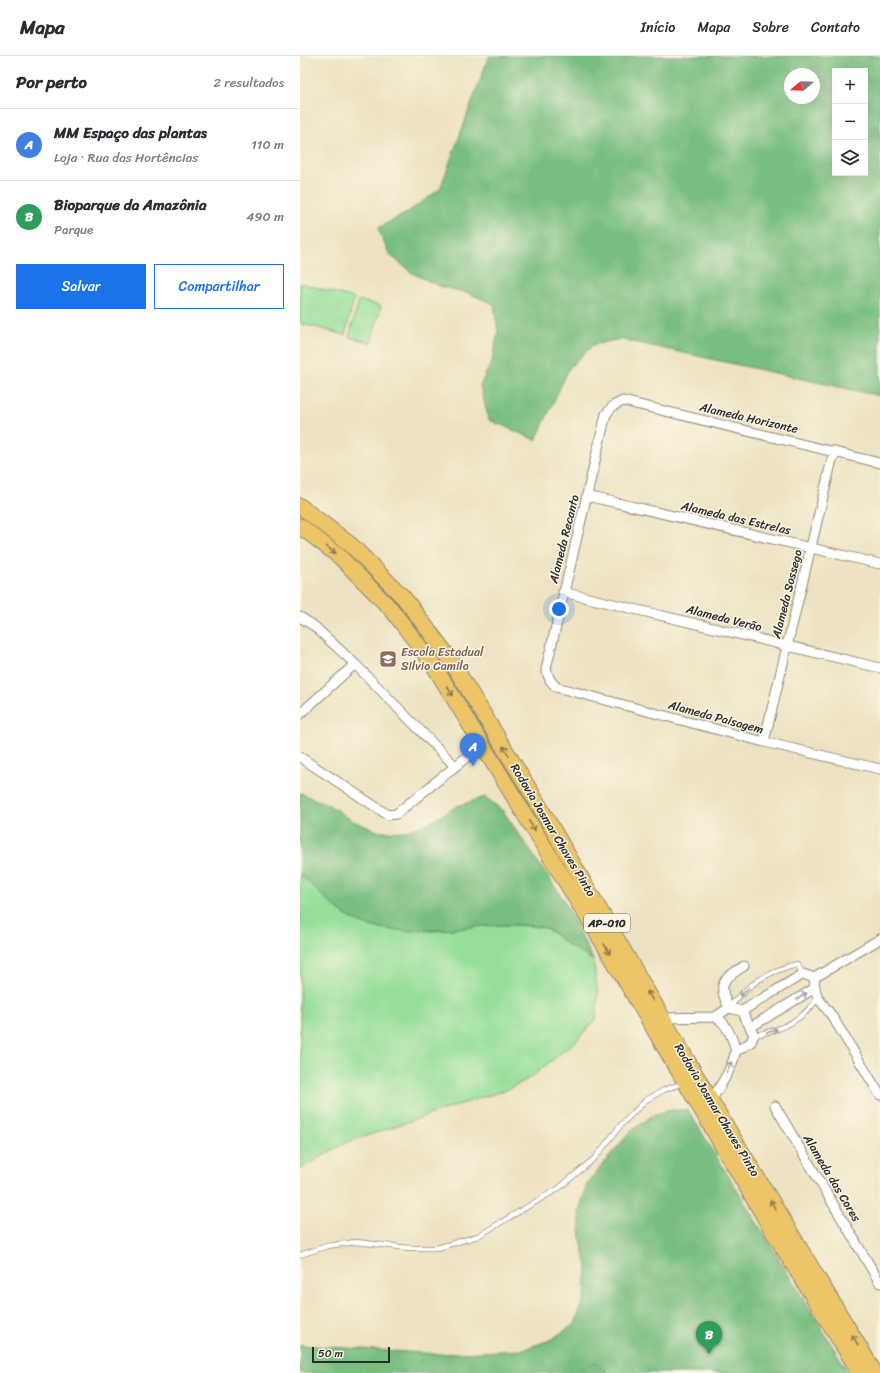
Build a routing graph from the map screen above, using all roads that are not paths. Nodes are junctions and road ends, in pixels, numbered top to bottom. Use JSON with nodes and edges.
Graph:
{"nodes":[{"id":1,"x":613,"y":406,"type":"joint"},
{"id":2,"x":834,"y":451,"type":"junction"},
{"id":3,"x":880,"y":463,"type":"edge"},
{"id":4,"x":587,"y":496,"type":"junction"},
{"id":5,"x":300,"y":506,"type":"edge"},
{"id":6,"x":300,"y":526,"type":"edge"},
{"id":7,"x":811,"y":547,"type":"junction"},
{"id":8,"x":880,"y":564,"type":"edge"},
{"id":9,"x":563,"y":592,"type":"junction"},
{"id":10,"x":300,"y":617,"type":"edge"},
{"id":11,"x":787,"y":646,"type":"junction"},
{"id":12,"x":356,"y":664,"type":"junction"},
{"id":13,"x":880,"y":668,"type":"edge"},
{"id":14,"x":550,"y":680,"type":"joint"},
{"id":15,"x":300,"y":714,"type":"edge"},
{"id":16,"x":764,"y":742,"type":"junction"},
{"id":17,"x":483,"y":744,"type":"junction"},
{"id":18,"x":300,"y":758,"type":"edge"},
{"id":19,"x":455,"y":766,"type":"junction"},
{"id":20,"x":880,"y":769,"type":"edge"},
{"id":21,"x":534,"y":797,"type":"junction"},
{"id":22,"x":520,"y":806,"type":"junction"},
{"id":23,"x":880,"y":939,"type":"edge"},
{"id":24,"x":744,"y":966,"type":"dead end"},
{"id":25,"x":803,"y":974,"type":"junction"},
{"id":26,"x":814,"y":978,"type":"junction"},
{"id":27,"x":815,"y":988,"type":"junction"},
{"id":28,"x":818,"y":998,"type":"junction"},
{"id":29,"x":729,"y":1008,"type":"junction"},
{"id":30,"x":742,"y":1011,"type":"junction"},
{"id":31,"x":715,"y":1017,"type":"junction"},
{"id":32,"x":663,"y":1018,"type":"junction"},
{"id":33,"x":753,"y":1031,"type":"junction"},
{"id":34,"x":735,"y":1052,"type":"junction"},
{"id":35,"x":684,"y":1083,"type":"junction"},
{"id":36,"x":880,"y":1095,"type":"edge"},
{"id":37,"x":710,"y":1101,"type":"junction"},
{"id":38,"x":775,"y":1106,"type":"dead end"},
{"id":39,"x":778,"y":1226,"type":"junction"},
{"id":40,"x":300,"y":1256,"type":"edge"},
{"id":41,"x":880,"y":1283,"type":"edge"},
{"id":42,"x":860,"y":1373,"type":"edge"},
{"id":43,"x":875,"y":1373,"type":"edge"}],
"edges":[{"from":1,"to":2,"type":"street","name":"Alameda Horizonte"},
{"from":1,"to":4,"type":"street","name":"Alameda Recanto"},
{"from":2,"to":3,"type":"street","name":"Alameda Horizonte"},
{"from":2,"to":7,"type":"street","name":"Alameda Sossego"},
{"from":4,"to":7,"type":"street","name":"Alameda das Estrelas"},
{"from":4,"to":9,"type":"street","name":"Alameda Recanto"},
{"from":21,"to":5,"type":"main road","name":"Rodovia Josmar Chaves Pinto","number":"AP-010","one_way":true},
{"from":6,"to":17,"type":"main road","name":"Rodovia Josmar Chaves Pinto","number":"AP-010","one_way":true},
{"from":7,"to":8,"type":"street","name":"Alameda das Estrelas"},
{"from":7,"to":11,"type":"street","name":"Alameda Sossego"},
{"from":9,"to":11,"type":"street","name":"Alameda Verão"},
{"from":9,"to":14,"type":"street","name":"Alameda Recanto"},
{"from":10,"to":12,"type":"street"},
{"from":11,"to":13,"type":"street","name":"Alameda Verão"},
{"from":11,"to":16,"type":"street","name":"Alameda Sossego"},
{"from":12,"to":15,"type":"street"},
{"from":12,"to":19,"type":"street"},
{"from":14,"to":16,"type":"street","name":"Alameda Paisagem"},
{"from":16,"to":20,"type":"street","name":"Alameda Paisagem"},
{"from":17,"to":19,"type":"street"},
{"from":17,"to":22,"type":"main road","name":"Rodovia Josmar Chaves Pinto","number":"AP-010"},
{"from":18,"to":19,"type":"street"},
{"from":21,"to":22,"type":"main road"},
{"from":32,"to":21,"type":"main road","name":"Rodovia Josmar Chaves Pinto","number":"AP-010","one_way":true},
{"from":22,"to":35,"type":"main road","name":"Rodovia Josmar Chaves Pinto","number":"AP-010","one_way":true},
{"from":23,"to":26,"type":"street"},
{"from":24,"to":29,"type":"street"},
{"from":25,"to":26,"type":"street"},
{"from":25,"to":29,"type":"lane","one_way":true},
{"from":25,"to":30,"type":"street"},
{"from":26,"to":27,"type":"street"},
{"from":27,"to":28,"type":"street"},
{"from":33,"to":27,"type":"street","one_way":true},
{"from":33,"to":28,"type":"lane","one_way":true},
{"from":28,"to":36,"type":"street"},
{"from":29,"to":30,"type":"street"},
{"from":29,"to":31,"type":"street"},
{"from":30,"to":33,"type":"street"},
{"from":31,"to":32,"type":"street"},
{"from":31,"to":34,"type":"street"},
{"from":32,"to":37,"type":"main road","name":"Rodovia Josmar Chaves Pinto","number":"AP-010"},
{"from":33,"to":34,"type":"street"},
{"from":37,"to":34,"type":"street","one_way":true},
{"from":35,"to":39,"type":"main road","name":"Rodovia Josmar Chaves Pinto","number":"AP-010"},
{"from":35,"to":40,"type":"lane"},
{"from":39,"to":37,"type":"main road","name":"Rodovia Josmar Chaves Pinto","number":"AP-010","one_way":true},
{"from":38,"to":41,"type":"street","name":"Alameda das Cores"},
{"from":39,"to":42,"type":"main road","name":"Rodovia Josmar Chaves Pinto","number":"AP-010"},
{"from":43,"to":39,"type":"main road","name":"Rodovia Josmar Chaves Pinto","number":"AP-010","one_way":true}]}
